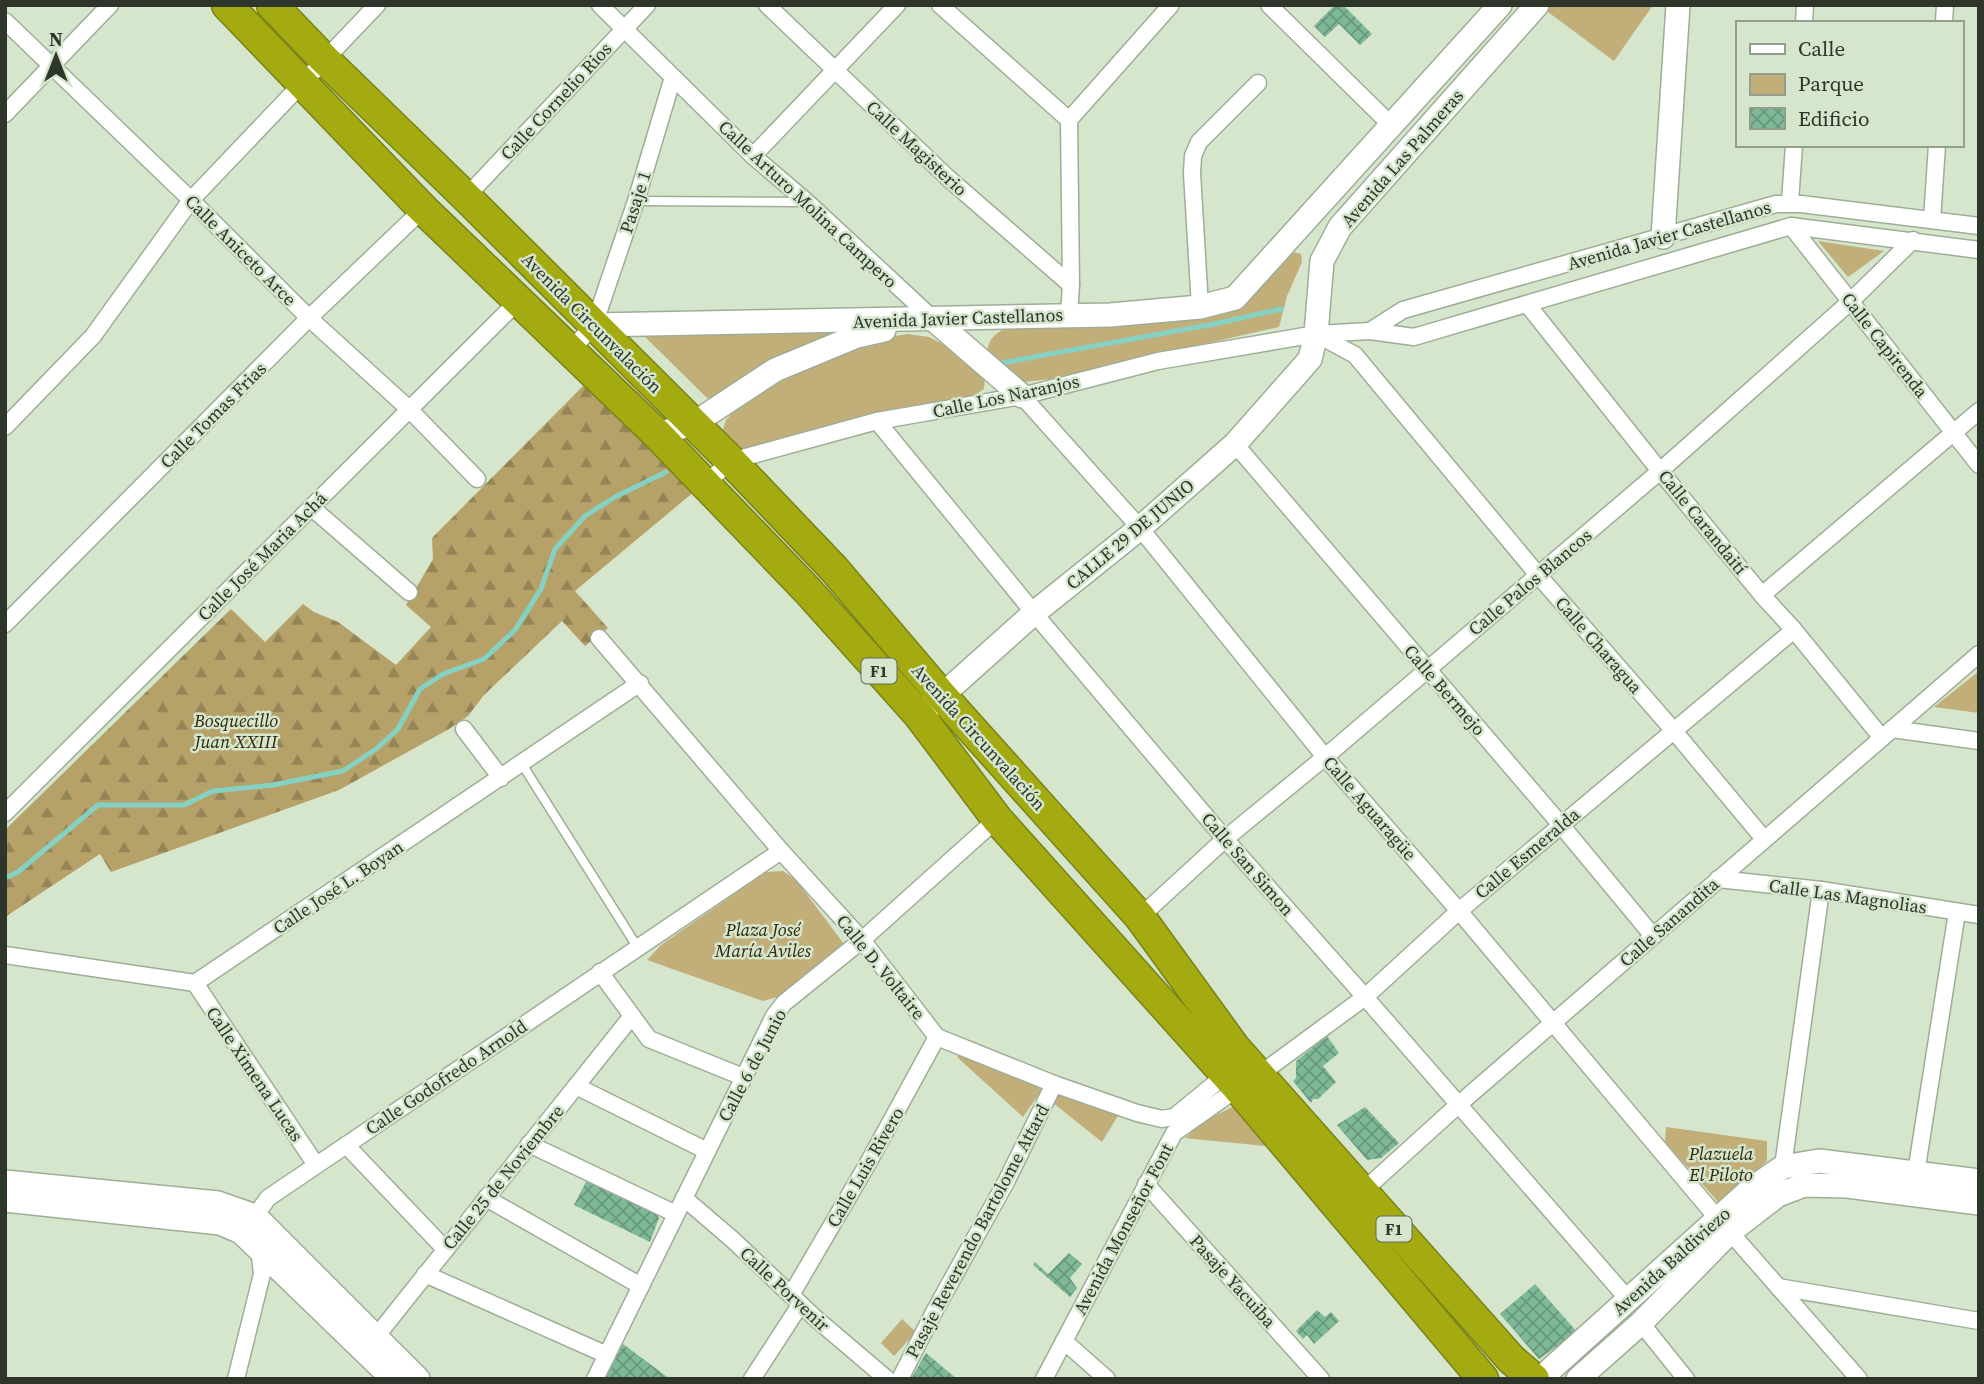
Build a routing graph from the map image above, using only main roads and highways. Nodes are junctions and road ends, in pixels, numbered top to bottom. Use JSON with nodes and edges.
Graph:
{"nodes":[{"id":1,"x":227,"y":5,"type":"edge"},
{"id":2,"x":272,"y":5,"type":"edge"},
{"id":3,"x":1242,"y":1074,"type":"junction"},
{"id":4,"x":1483,"y":1379,"type":"edge"},
{"id":5,"x":1534,"y":1379,"type":"edge"}],
"edges":[{"from":1,"to":3,"type":"highway","name":"Avenida Circunvalación","number":"F1"},
{"from":2,"to":3,"type":"highway","name":"Avenida Circunvalación","number":"F1"},
{"from":3,"to":4,"type":"highway","name":"Avenida Circunvalación","number":"F1"},
{"from":3,"to":5,"type":"highway","name":"Avenida Circunvalación","number":"F1"}]}
